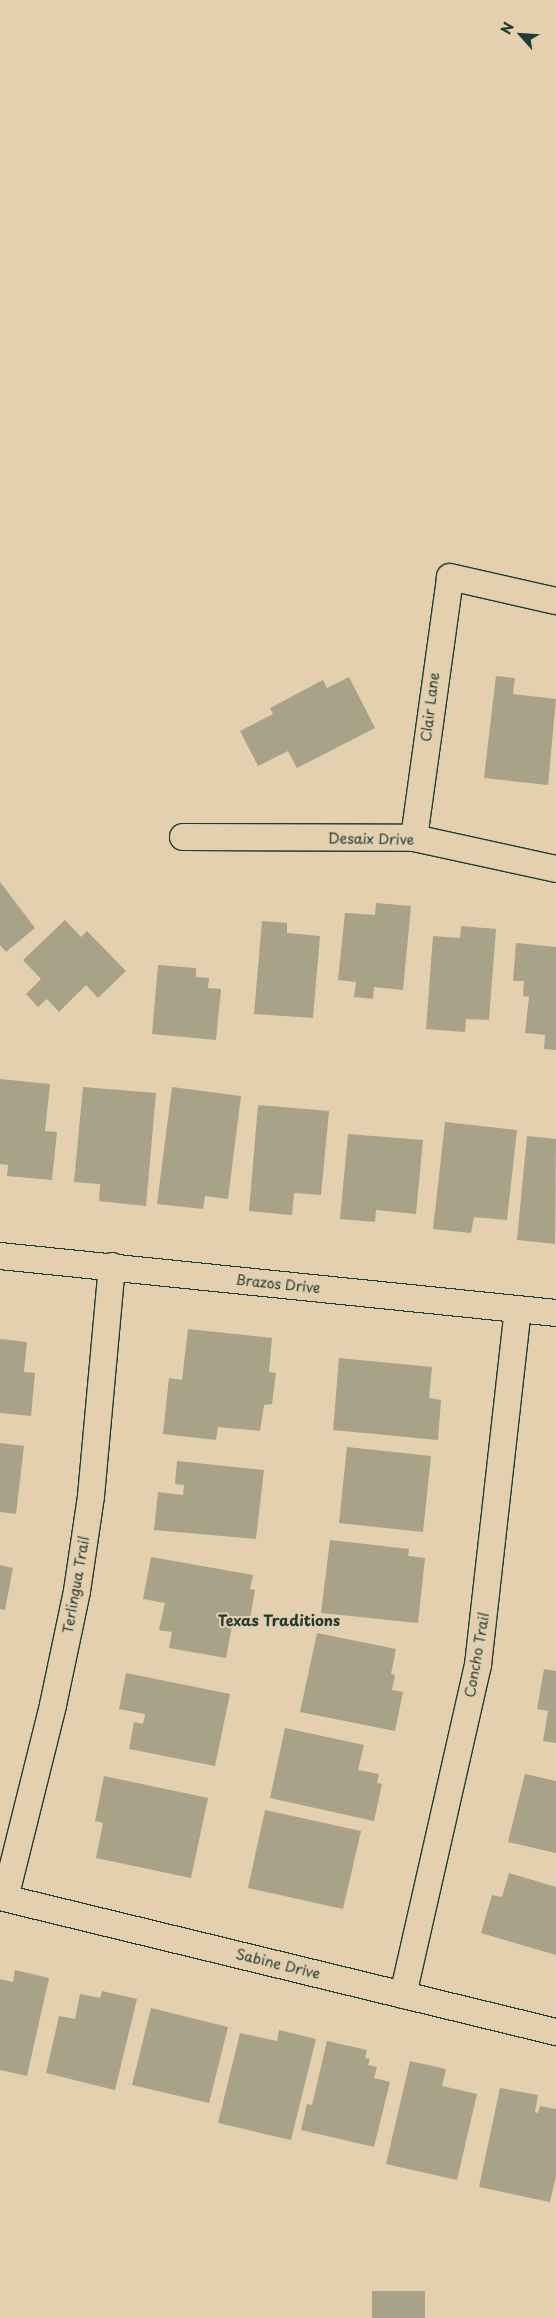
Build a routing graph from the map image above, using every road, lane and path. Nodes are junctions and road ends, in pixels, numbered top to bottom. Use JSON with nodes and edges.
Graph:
{"nodes":[{"id":1,"x":556,"y":601,"type":"edge"},
{"id":2,"x":183,"y":837,"type":"dead end"},
{"id":3,"x":414,"y":838,"type":"junction"},
{"id":4,"x":556,"y":869,"type":"edge"},
{"id":5,"x":0,"y":1256,"type":"edge"},
{"id":6,"x":112,"y":1266,"type":"junction"},
{"id":7,"x":518,"y":1310,"type":"junction"},
{"id":8,"x":556,"y":1313,"type":"edge"},
{"id":9,"x":2,"y":1898,"type":"edge"},
{"id":10,"x":403,"y":1995,"type":"junction"},
{"id":11,"x":556,"y":2032,"type":"edge"}],
"edges":[{"from":1,"to":3,"type":"street","name":"Clair Lane"},
{"from":2,"to":3,"type":"street","name":"Desaix Drive"},
{"from":3,"to":4,"type":"street","name":"Desaix Drive"},
{"from":5,"to":6,"type":"street","name":"Brazos Drive"},
{"from":6,"to":7,"type":"street","name":"Brazos Drive"},
{"from":6,"to":9,"type":"street","name":"Terlingua Trail"},
{"from":7,"to":8,"type":"street","name":"Brazos Drive"},
{"from":7,"to":10,"type":"street","name":"Concho Trail"},
{"from":9,"to":10,"type":"street","name":"Sabine Drive"},
{"from":10,"to":11,"type":"street","name":"Sabine Drive"}]}
